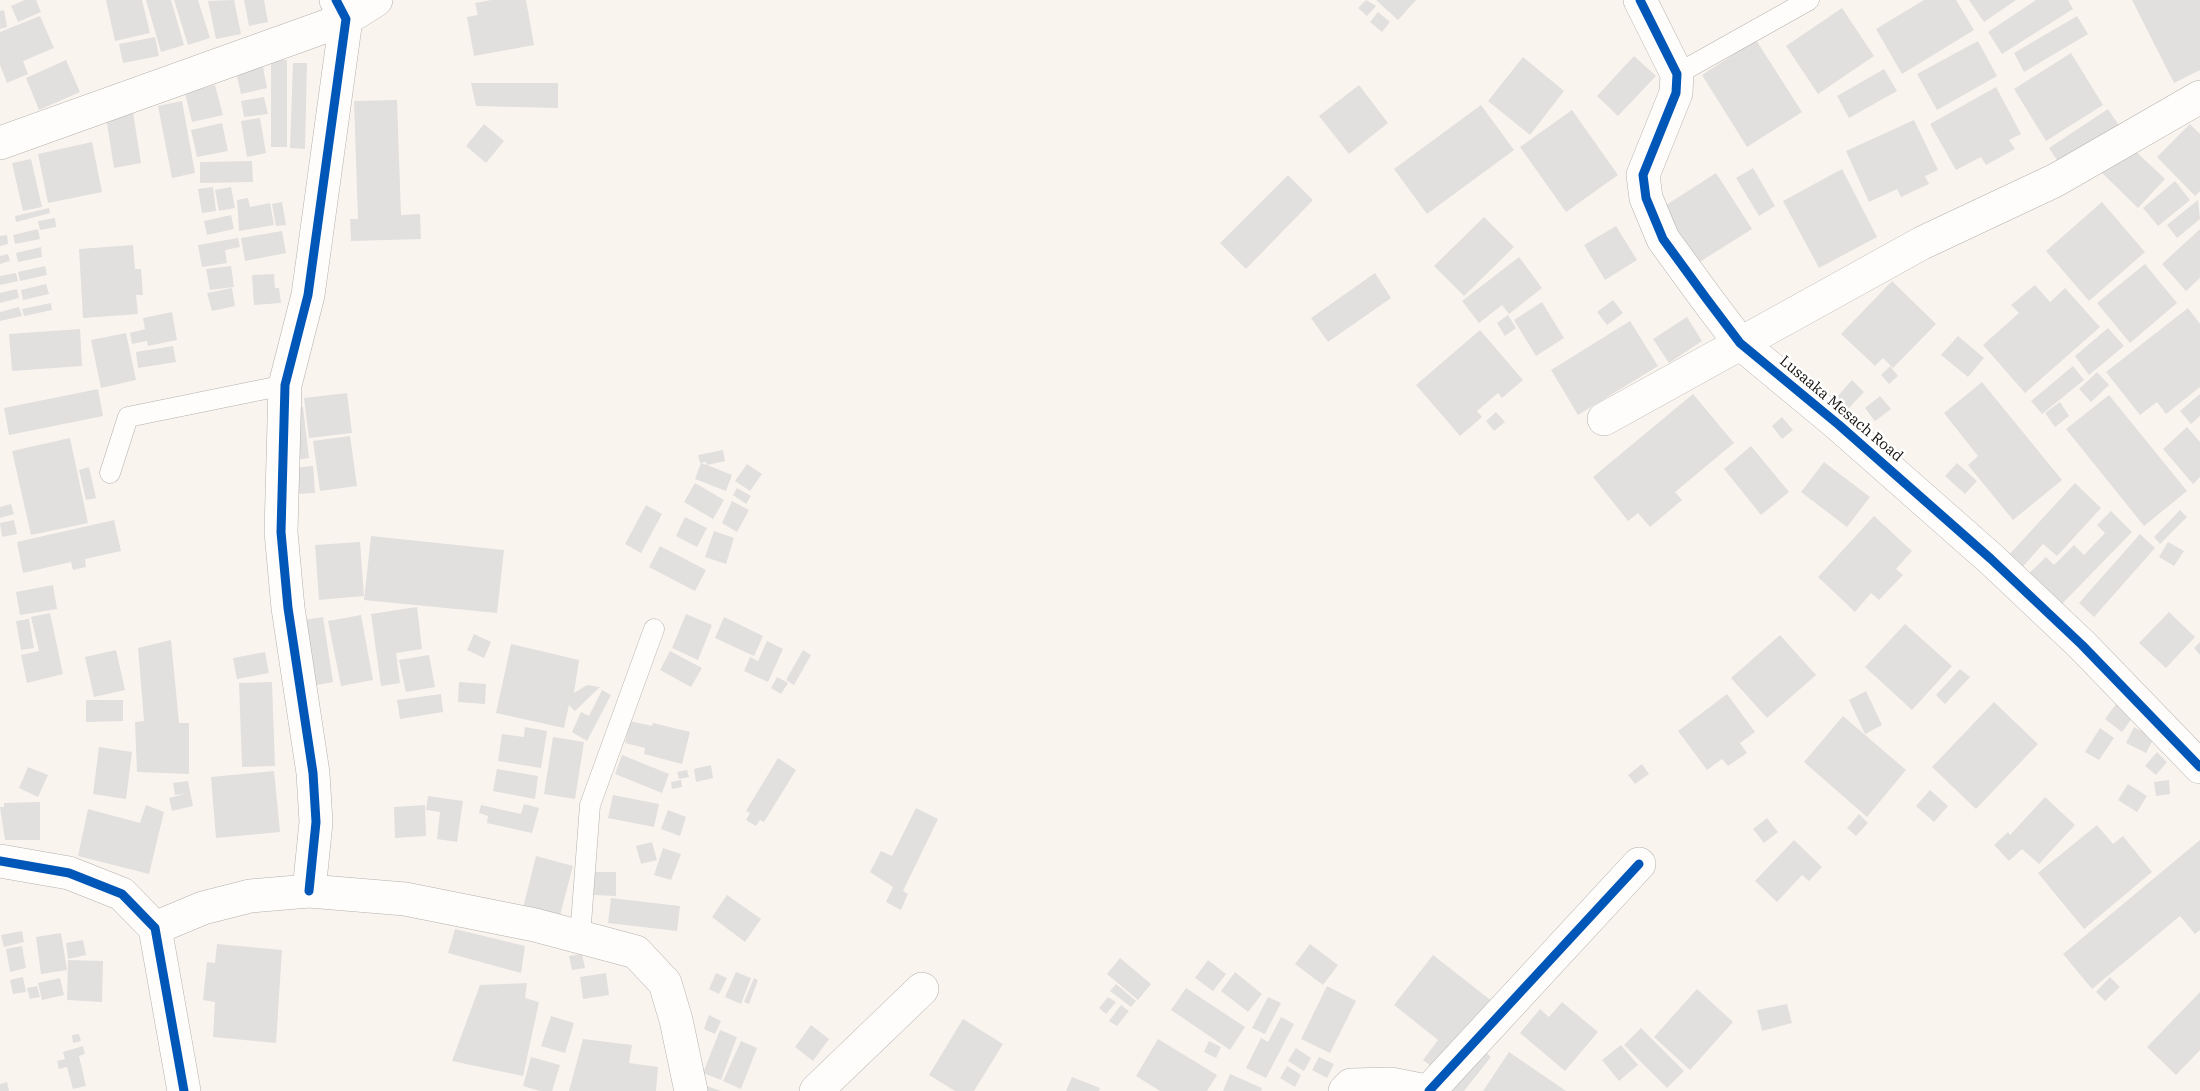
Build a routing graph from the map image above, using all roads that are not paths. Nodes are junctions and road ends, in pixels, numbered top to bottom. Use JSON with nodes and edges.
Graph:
{"nodes":[{"id":1,"x":376,"y":0,"type":"edge"},
{"id":2,"x":1640,"y":0,"type":"edge"},
{"id":3,"x":1809,"y":0,"type":"edge"},
{"id":4,"x":341,"y":10,"type":"edge"},
{"id":5,"x":1677,"y":74,"type":"junction"},
{"id":6,"x":2200,"y":98,"type":"edge"},
{"id":7,"x":0,"y":143,"type":"edge"},
{"id":8,"x":1740,"y":343,"type":"junction"},
{"id":9,"x":285,"y":385,"type":"junction"},
{"id":10,"x":1604,"y":419,"type":"dead end"},
{"id":11,"x":110,"y":473,"type":"dead end"},
{"id":12,"x":654,"y":629,"type":"dead end"},
{"id":13,"x":2200,"y":767,"type":"edge"},
{"id":14,"x":0,"y":861,"type":"edge"},
{"id":15,"x":1639,"y":864,"type":"dead end"},
{"id":16,"x":309,"y":891,"type":"junction"},
{"id":17,"x":155,"y":928,"type":"junction"},
{"id":18,"x":580,"y":937,"type":"junction"},
{"id":19,"x":922,"y":989,"type":"dead end"},
{"id":20,"x":184,"y":1091,"type":"edge"},
{"id":21,"x":691,"y":1091,"type":"edge"},
{"id":22,"x":816,"y":1091,"type":"edge"},
{"id":23,"x":1345,"y":1091,"type":"edge"},
{"id":24,"x":1428,"y":1091,"type":"edge"}],
"edges":[{"from":1,"to":4,"type":"street"},
{"from":2,"to":5,"type":"street"},
{"from":3,"to":5,"type":"lane"},
{"from":4,"to":7,"type":"street"},
{"from":4,"to":9,"type":"street"},
{"from":5,"to":8,"type":"street","name":"Lusaaka Mesach Road"},
{"from":6,"to":8,"type":"street"},
{"from":8,"to":10,"type":"street"},
{"from":8,"to":13,"type":"street","name":"Lusaaka Mesach Road"},
{"from":9,"to":11,"type":"lane"},
{"from":9,"to":16,"type":"street"},
{"from":12,"to":18,"type":"lane"},
{"from":14,"to":17,"type":"street"},
{"from":15,"to":24,"type":"street"},
{"from":16,"to":17,"type":"street"},
{"from":16,"to":18,"type":"street"},
{"from":17,"to":20,"type":"street"},
{"from":18,"to":21,"type":"street"},
{"from":19,"to":22,"type":"street"},
{"from":23,"to":24,"type":"street"}]}
